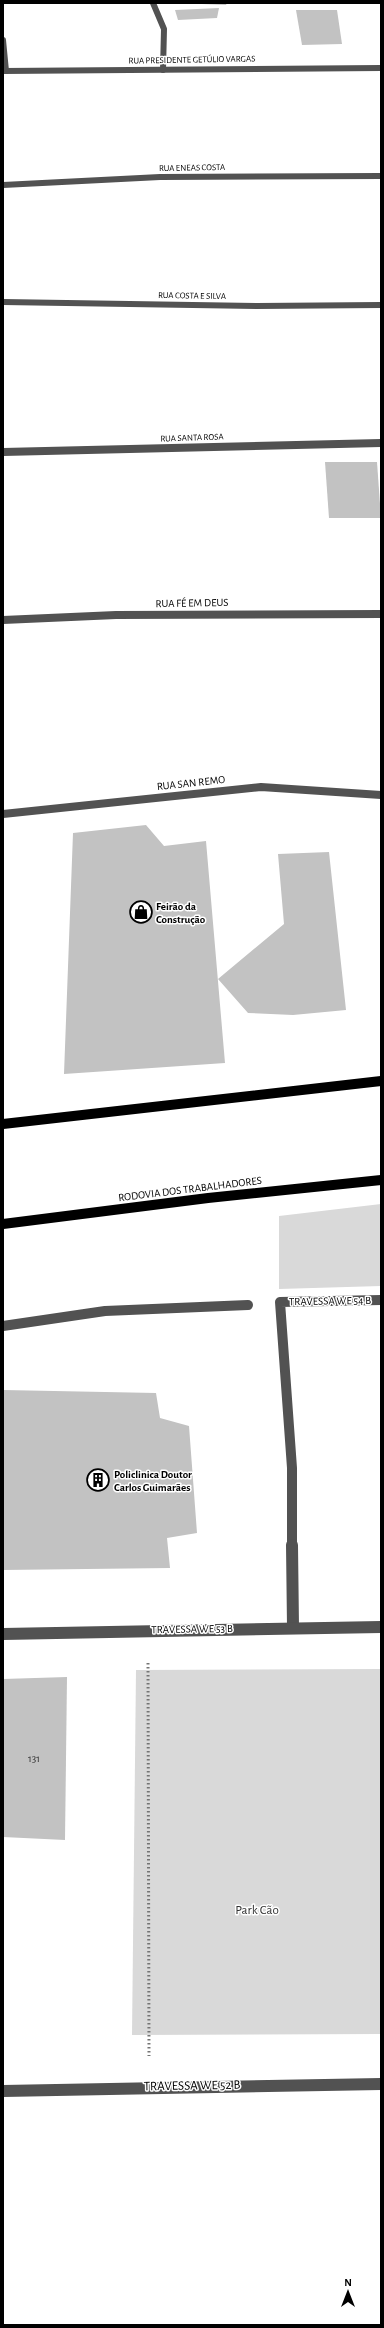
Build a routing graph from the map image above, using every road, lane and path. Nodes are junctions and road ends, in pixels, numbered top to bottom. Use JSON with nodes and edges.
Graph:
{"nodes":[{"id":1,"x":153,"y":3,"type":"edge"},
{"id":2,"x":3,"y":40,"type":"edge"},
{"id":3,"x":381,"y":68,"type":"edge"},
{"id":4,"x":163,"y":70,"type":"junction"},
{"id":5,"x":4,"y":71,"type":"edge"},
{"id":6,"x":381,"y":176,"type":"edge"},
{"id":7,"x":3,"y":185,"type":"edge"},
{"id":8,"x":3,"y":302,"type":"edge"},
{"id":9,"x":381,"y":305,"type":"edge"},
{"id":10,"x":381,"y":443,"type":"edge"},
{"id":11,"x":3,"y":452,"type":"edge"},
{"id":12,"x":381,"y":614,"type":"edge"},
{"id":13,"x":3,"y":620,"type":"edge"},
{"id":14,"x":381,"y":795,"type":"edge"},
{"id":15,"x":3,"y":814,"type":"edge"},
{"id":16,"x":381,"y":1081,"type":"edge"},
{"id":17,"x":3,"y":1124,"type":"edge"},
{"id":18,"x":381,"y":1180,"type":"edge"},
{"id":19,"x":3,"y":1224,"type":"edge"},
{"id":20,"x":381,"y":1300,"type":"edge"},
{"id":21,"x":248,"y":1305,"type":"dead end"},
{"id":22,"x":3,"y":1326,"type":"edge"},
{"id":23,"x":293,"y":1627,"type":"junction"},
{"id":24,"x":381,"y":1627,"type":"edge"},
{"id":25,"x":147,"y":1630,"type":"junction"},
{"id":26,"x":3,"y":1634,"type":"edge"},
{"id":27,"x":381,"y":2084,"type":"edge"},
{"id":28,"x":150,"y":2087,"type":"junction"},
{"id":29,"x":3,"y":2091,"type":"edge"}],
"edges":[{"from":1,"to":4,"type":"street"},
{"from":2,"to":5,"type":"street"},
{"from":3,"to":4,"type":"street","name":"RUA PRESIDENTE GETÚLIO VARGAS"},
{"from":4,"to":5,"type":"street","name":"RUA PRESIDENTE GETÚLIO VARGAS"},
{"from":6,"to":7,"type":"street","name":"RUA ENEAS COSTA"},
{"from":8,"to":9,"type":"street","name":"RUA COSTA E SILVA"},
{"from":10,"to":11,"type":"street","name":"RUA SANTA ROSA"},
{"from":12,"to":13,"type":"street","name":"RUA FÉ EM DEUS"},
{"from":14,"to":15,"type":"street","name":"RUA SAN REMO"},
{"from":16,"to":17,"type":"main road"},
{"from":18,"to":19,"type":"main road","name":"RODOVIA DOS TRABALHADORES"},
{"from":20,"to":23,"type":"street","name":"TRAVESSA WE 54 B"},
{"from":21,"to":22,"type":"street"},
{"from":23,"to":24,"type":"street","name":"TRAVESSA WE 53 B"},
{"from":23,"to":25,"type":"street","name":"TRAVESSA WE 53 B"},
{"from":25,"to":26,"type":"street","name":"TRAVESSA WE 53 B"},
{"from":25,"to":28,"type":"path"},
{"from":27,"to":28,"type":"street","name":"TRAVESSA WE 52 B"},
{"from":28,"to":29,"type":"street","name":"TRAVESSA WE 52 B"}]}
